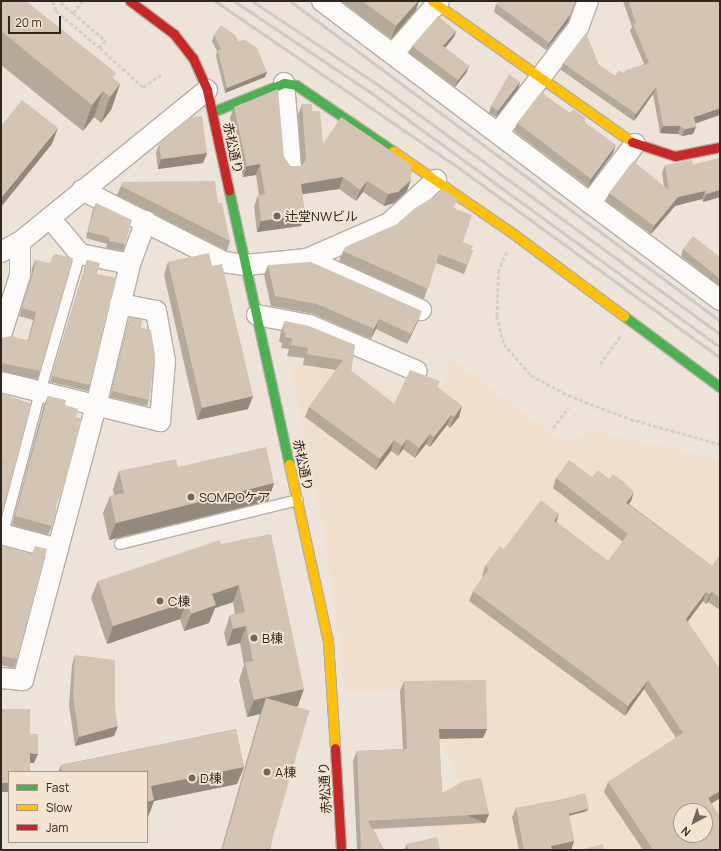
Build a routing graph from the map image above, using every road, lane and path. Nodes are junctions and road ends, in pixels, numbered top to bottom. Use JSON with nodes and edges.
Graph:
{"nodes":[{"id":1,"x":53,"y":1,"type":"edge"},
{"id":2,"x":63,"y":1,"type":"edge"},
{"id":3,"x":82,"y":1,"type":"edge"},
{"id":4,"x":130,"y":1,"type":"edge"},
{"id":5,"x":588,"y":1,"type":"edge"},
{"id":6,"x":326,"y":2,"type":"edge"},
{"id":7,"x":436,"y":2,"type":"edge"},
{"id":8,"x":73,"y":13,"type":"junction"},
{"id":9,"x":100,"y":48,"type":"junction"},
{"id":10,"x":393,"y":54,"type":"junction"},
{"id":11,"x":161,"y":75,"type":"dead end"},
{"id":12,"x":541,"y":76,"type":"junction"},
{"id":13,"x":284,"y":83,"type":"junction"},
{"id":14,"x":207,"y":90,"type":"junction"},
{"id":15,"x":212,"y":112,"type":"junction"},
{"id":16,"x":499,"y":132,"type":"junction"},
{"id":17,"x":635,"y":144,"type":"junction"},
{"id":18,"x":720,"y":147,"type":"edge"},
{"id":19,"x":290,"y":167,"type":"edge"},
{"id":20,"x":436,"y":180,"type":"junction"},
{"id":21,"x":82,"y":190,"type":"junction"},
{"id":22,"x":590,"y":203,"type":"junction"},
{"id":23,"x":50,"y":218,"type":"junction"},
{"id":24,"x":146,"y":221,"type":"junction"},
{"id":25,"x":514,"y":235,"type":"junction"},
{"id":26,"x":20,"y":242,"type":"junction"},
{"id":27,"x":1,"y":252,"type":"edge"},
{"id":28,"x":80,"y":254,"type":"junction"},
{"id":29,"x":307,"y":259,"type":"junction"},
{"id":30,"x":130,"y":264,"type":"junction"},
{"id":31,"x":246,"y":265,"type":"junction"},
{"id":32,"x":720,"y":300,"type":"edge"},
{"id":33,"x":120,"y":304,"type":"junction"},
{"id":34,"x":421,"y":310,"type":"edge"},
{"id":35,"x":257,"y":315,"type":"junction"},
{"id":36,"x":631,"y":321,"type":"junction"},
{"id":37,"x":1,"y":335,"type":"edge"},
{"id":38,"x":600,"y":364,"type":"dead end"},
{"id":39,"x":417,"y":371,"type":"edge"},
{"id":40,"x":1,"y":382,"type":"edge"},
{"id":41,"x":720,"y":387,"type":"edge"},
{"id":42,"x":40,"y":392,"type":"junction"},
{"id":43,"x":96,"y":406,"type":"junction"},
{"id":44,"x":568,"y":408,"type":"dead end"},
{"id":45,"x":553,"y":428,"type":"dead end"},
{"id":46,"x":720,"y":444,"type":"edge"},
{"id":47,"x":298,"y":500,"type":"junction"},
{"id":48,"x":2,"y":537,"type":"edge"},
{"id":49,"x":120,"y":544,"type":"edge"},
{"id":50,"x":58,"y":548,"type":"junction"},
{"id":51,"x":1,"y":678,"type":"edge"},
{"id":52,"x":341,"y":850,"type":"edge"}],
"edges":[{"from":1,"to":9,"type":"path"},
{"from":2,"to":8,"type":"path"},
{"from":3,"to":8,"type":"path"},
{"from":4,"to":14,"type":"street","name":"赤松通り"},
{"from":5,"to":12,"type":"street"},
{"from":6,"to":10,"type":"street"},
{"from":7,"to":10,"type":"street"},
{"from":7,"to":12,"type":"street"},
{"from":8,"to":9,"type":"path"},
{"from":9,"to":11,"type":"path"},
{"from":10,"to":16,"type":"street"},
{"from":12,"to":16,"type":"street"},
{"from":12,"to":17,"type":"street"},
{"from":13,"to":15,"type":"street"},
{"from":13,"to":19,"type":"street"},
{"from":13,"to":20,"type":"street"},
{"from":14,"to":15,"type":"street","name":"赤松通り"},
{"from":14,"to":21,"type":"street"},
{"from":15,"to":31,"type":"street","name":"赤松通り"},
{"from":16,"to":22,"type":"street"},
{"from":17,"to":18,"type":"street"},
{"from":17,"to":22,"type":"street"},
{"from":20,"to":25,"type":"street"},
{"from":20,"to":29,"type":"street"},
{"from":21,"to":23,"type":"street"},
{"from":21,"to":24,"type":"street"},
{"from":22,"to":32,"type":"street"},
{"from":23,"to":26,"type":"street"},
{"from":23,"to":28,"type":"street"},
{"from":24,"to":30,"type":"street"},
{"from":24,"to":31,"type":"street"},
{"from":25,"to":36,"type":"street"},
{"from":25,"to":46,"type":"path"},
{"from":26,"to":27,"type":"street"},
{"from":26,"to":37,"type":"street"},
{"from":28,"to":30,"type":"street"},
{"from":28,"to":42,"type":"lane"},
{"from":29,"to":31,"type":"street"},
{"from":29,"to":34,"type":"street"},
{"from":30,"to":33,"type":"street"},
{"from":31,"to":35,"type":"street","name":"赤松通り"},
{"from":33,"to":43,"type":"street"},
{"from":33,"to":43,"type":"street"},
{"from":35,"to":39,"type":"street"},
{"from":35,"to":47,"type":"street","name":"赤松通り"},
{"from":36,"to":38,"type":"path"},
{"from":36,"to":41,"type":"street"},
{"from":40,"to":42,"type":"street"},
{"from":42,"to":43,"type":"street"},
{"from":42,"to":48,"type":"lane"},
{"from":43,"to":50,"type":"street"},
{"from":44,"to":45,"type":"path"},
{"from":47,"to":49,"type":"lane"},
{"from":47,"to":52,"type":"street","name":"赤松通り"},
{"from":48,"to":50,"type":"street"},
{"from":50,"to":51,"type":"street"}]}
